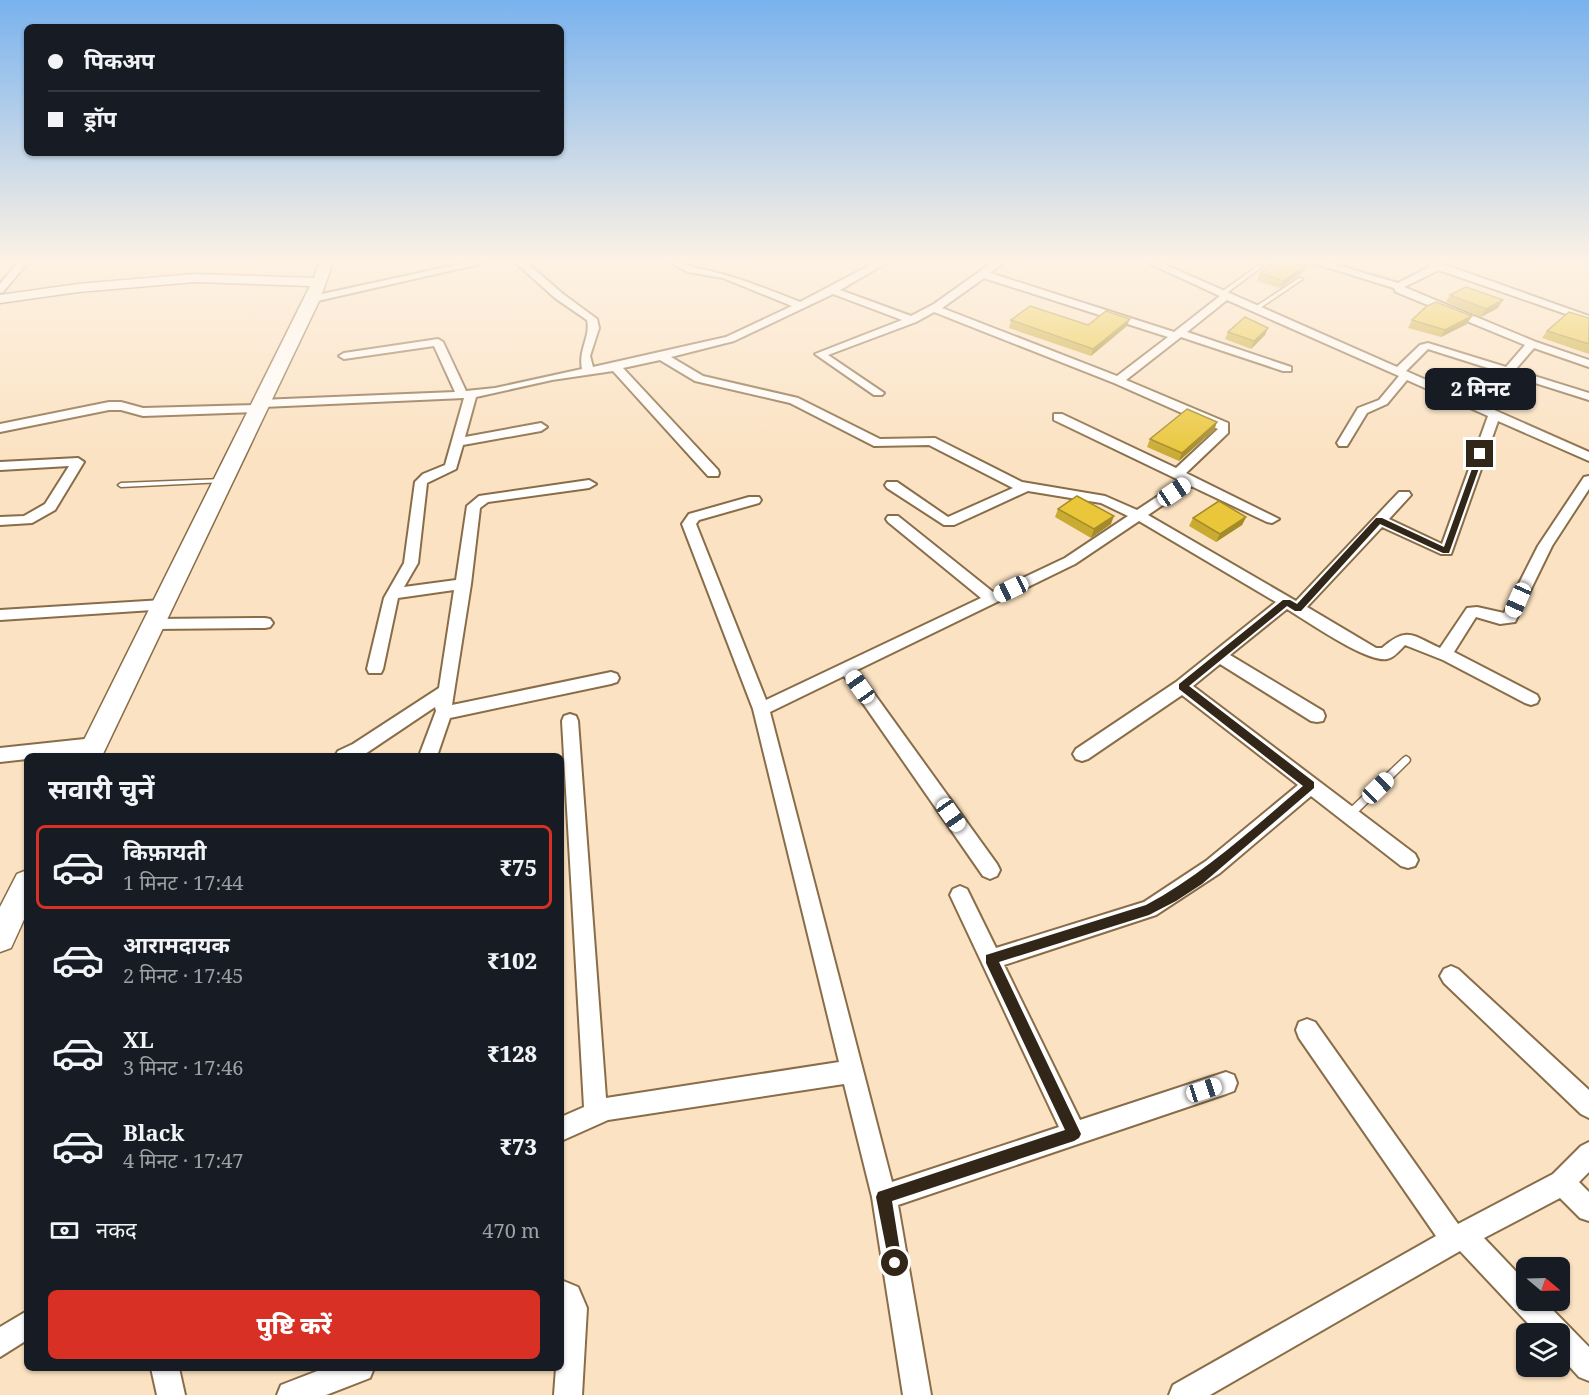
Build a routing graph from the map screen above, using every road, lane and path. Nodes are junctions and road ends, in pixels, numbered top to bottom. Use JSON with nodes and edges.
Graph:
{"nodes":[{"id":1,"x":298,"y":327,"type":"edge"},
{"id":2,"x":594,"y":327,"type":"edge"},
{"id":3,"x":756,"y":327,"type":"edge"},
{"id":4,"x":893,"y":327,"type":"edge"},
{"id":5,"x":981,"y":327,"type":"edge"},
{"id":6,"x":1153,"y":327,"type":"edge"},
{"id":7,"x":1187,"y":327,"type":"edge"},
{"id":8,"x":1296,"y":327,"type":"edge"},
{"id":9,"x":1489,"y":327,"type":"edge"},
{"id":10,"x":1178,"y":335,"type":"junction"},
{"id":11,"x":1532,"y":344,"type":"junction"},
{"id":12,"x":660,"y":355,"type":"junction"},
{"id":13,"x":344,"y":356,"type":"dead end"},
{"id":14,"x":1589,"y":364,"type":"edge"},
{"id":15,"x":616,"y":367,"type":"junction"},
{"id":16,"x":1287,"y":369,"type":"dead end"},
{"id":17,"x":588,"y":371,"type":"junction"},
{"id":18,"x":1508,"y":371,"type":"junction"},
{"id":19,"x":1402,"y":374,"type":"junction"},
{"id":20,"x":1118,"y":381,"type":"junction"},
{"id":21,"x":878,"y":393,"type":"dead end"},
{"id":22,"x":466,"y":395,"type":"junction"},
{"id":23,"x":1589,"y":397,"type":"edge"},
{"id":24,"x":259,"y":406,"type":"junction"},
{"id":25,"x":1494,"y":415,"type":"junction"},
{"id":26,"x":1058,"y":417,"type":"dead end"},
{"id":27,"x":541,"y":427,"type":"dead end"},
{"id":28,"x":0,"y":428,"type":"edge"},
{"id":29,"x":458,"y":441,"type":"junction"},
{"id":30,"x":1343,"y":443,"type":"dead end"},
{"id":31,"x":1589,"y":457,"type":"edge"},
{"id":32,"x":0,"y":466,"type":"edge"},
{"id":33,"x":712,"y":474,"type":"dead end"},
{"id":34,"x":1184,"y":477,"type":"junction"},
{"id":35,"x":1589,"y":480,"type":"edge"},
{"id":36,"x":223,"y":481,"type":"junction"},
{"id":37,"x":589,"y":484,"type":"dead end"},
{"id":38,"x":121,"y":485,"type":"dead end"},
{"id":39,"x":892,"y":485,"type":"dead end"},
{"id":40,"x":1025,"y":487,"type":"junction"},
{"id":41,"x":1404,"y":495,"type":"dead end"},
{"id":42,"x":754,"y":500,"type":"dead end"},
{"id":43,"x":1138,"y":516,"type":"junction"},
{"id":44,"x":893,"y":519,"type":"dead end"},
{"id":45,"x":1272,"y":519,"type":"dead end"},
{"id":46,"x":1379,"y":520,"type":"junction"},
{"id":47,"x":0,"y":521,"type":"edge"},
{"id":48,"x":464,"y":584,"type":"junction"},
{"id":49,"x":393,"y":594,"type":"junction"},
{"id":50,"x":992,"y":599,"type":"junction"},
{"id":51,"x":163,"y":605,"type":"junction"},
{"id":52,"x":1292,"y":605,"type":"junction"},
{"id":53,"x":0,"y":615,"type":"edge"},
{"id":54,"x":265,"y":623,"type":"dead end"},
{"id":55,"x":154,"y":624,"type":"junction"},
{"id":56,"x":1444,"y":654,"type":"junction"},
{"id":57,"x":1219,"y":656,"type":"junction"},
{"id":58,"x":847,"y":668,"type":"junction"},
{"id":59,"x":375,"y":669,"type":"dead end"},
{"id":60,"x":611,"y":678,"type":"dead end"},
{"id":61,"x":1182,"y":686,"type":"junction"},
{"id":62,"x":447,"y":691,"type":"junction"},
{"id":63,"x":1531,"y":699,"type":"dead end"},
{"id":64,"x":761,"y":709,"type":"junction"},
{"id":65,"x":444,"y":711,"type":"junction"},
{"id":66,"x":1317,"y":716,"type":"dead end"},
{"id":67,"x":570,"y":721,"type":"dead end"},
{"id":68,"x":92,"y":750,"type":"edge"},
{"id":69,"x":37,"y":753,"type":"edge"},
{"id":70,"x":350,"y":753,"type":"edge"},
{"id":71,"x":429,"y":753,"type":"edge"},
{"id":72,"x":24,"y":754,"type":"edge"},
{"id":73,"x":1082,"y":754,"type":"dead end"},
{"id":74,"x":0,"y":755,"type":"edge"},
{"id":75,"x":1406,"y":760,"type":"dead end"},
{"id":76,"x":1311,"y":785,"type":"junction"},
{"id":77,"x":1349,"y":815,"type":"junction"},
{"id":78,"x":1408,"y":860,"type":"dead end"},
{"id":79,"x":990,"y":870,"type":"dead end"},
{"id":80,"x":24,"y":889,"type":"edge"},
{"id":81,"x":960,"y":895,"type":"dead end"},
{"id":82,"x":0,"y":938,"type":"edge"},
{"id":83,"x":991,"y":959,"type":"junction"},
{"id":84,"x":1451,"y":976,"type":"dead end"},
{"id":85,"x":1307,"y":1030,"type":"dead end"},
{"id":86,"x":853,"y":1071,"type":"junction"},
{"id":87,"x":1226,"y":1083,"type":"dead end"},
{"id":88,"x":1589,"y":1106,"type":"edge"},
{"id":89,"x":596,"y":1113,"type":"junction"},
{"id":90,"x":564,"y":1128,"type":"edge"},
{"id":91,"x":1074,"y":1134,"type":"junction"},
{"id":92,"x":1589,"y":1154,"type":"edge"},
{"id":93,"x":1562,"y":1183,"type":"junction"},
{"id":94,"x":884,"y":1197,"type":"junction"},
{"id":95,"x":1589,"y":1209,"type":"edge"},
{"id":96,"x":1459,"y":1237,"type":"junction"},
{"id":97,"x":564,"y":1294,"type":"edge"},
{"id":98,"x":1546,"y":1323,"type":"edge"},
{"id":99,"x":24,"y":1326,"type":"edge"},
{"id":100,"x":0,"y":1343,"type":"edge"},
{"id":101,"x":1570,"y":1347,"type":"edge"},
{"id":102,"x":1589,"y":1367,"type":"edge"},
{"id":103,"x":166,"y":1371,"type":"edge"},
{"id":104,"x":352,"y":1371,"type":"edge"},
{"id":105,"x":171,"y":1395,"type":"edge"},
{"id":106,"x":291,"y":1395,"type":"edge"},
{"id":107,"x":568,"y":1395,"type":"edge"},
{"id":108,"x":917,"y":1395,"type":"edge"},
{"id":109,"x":1183,"y":1395,"type":"edge"}],
"edges":[{"from":1,"to":24,"type":"main road"},
{"from":2,"to":17,"type":"street"},
{"from":3,"to":12,"type":"street"},
{"from":4,"to":21,"type":"street"},
{"from":5,"to":20,"type":"street"},
{"from":6,"to":10,"type":"street"},
{"from":7,"to":10,"type":"street"},
{"from":8,"to":19,"type":"street"},
{"from":9,"to":11,"type":"street"},
{"from":10,"to":16,"type":"street"},
{"from":10,"to":20,"type":"street"},
{"from":11,"to":14,"type":"street"},
{"from":11,"to":18,"type":"street"},
{"from":12,"to":15,"type":"street"},
{"from":12,"to":40,"type":"street"},
{"from":13,"to":22,"type":"street"},
{"from":15,"to":17,"type":"street"},
{"from":15,"to":33,"type":"street"},
{"from":17,"to":22,"type":"street"},
{"from":18,"to":19,"type":"street"},
{"from":18,"to":23,"type":"street"},
{"from":19,"to":25,"type":"street"},
{"from":19,"to":30,"type":"street"},
{"from":20,"to":34,"type":"street"},
{"from":22,"to":24,"type":"street"},
{"from":22,"to":29,"type":"street"},
{"from":24,"to":28,"type":"street"},
{"from":24,"to":36,"type":"main road"},
{"from":25,"to":31,"type":"street"},
{"from":25,"to":46,"type":"street"},
{"from":26,"to":34,"type":"street"},
{"from":27,"to":29,"type":"street"},
{"from":29,"to":49,"type":"street"},
{"from":32,"to":47,"type":"street"},
{"from":34,"to":43,"type":"street"},
{"from":34,"to":45,"type":"street"},
{"from":35,"to":56,"type":"street"},
{"from":36,"to":38,"type":"lane"},
{"from":36,"to":51,"type":"main road"},
{"from":37,"to":48,"type":"street"},
{"from":39,"to":40,"type":"street"},
{"from":40,"to":43,"type":"street"},
{"from":41,"to":46,"type":"street"},
{"from":42,"to":64,"type":"street"},
{"from":43,"to":50,"type":"street"},
{"from":43,"to":52,"type":"street"},
{"from":44,"to":50,"type":"street"},
{"from":46,"to":52,"type":"street"},
{"from":48,"to":49,"type":"street"},
{"from":48,"to":62,"type":"street"},
{"from":49,"to":59,"type":"street"},
{"from":50,"to":58,"type":"street"},
{"from":51,"to":53,"type":"street"},
{"from":51,"to":55,"type":"main road"},
{"from":52,"to":56,"type":"street"},
{"from":52,"to":57,"type":"street"},
{"from":54,"to":55,"type":"street"},
{"from":55,"to":68,"type":"main road"},
{"from":56,"to":63,"type":"street"},
{"from":57,"to":61,"type":"street"},
{"from":57,"to":66,"type":"street"},
{"from":58,"to":64,"type":"street"},
{"from":58,"to":79,"type":"street"},
{"from":60,"to":65,"type":"street"},
{"from":61,"to":73,"type":"street"},
{"from":61,"to":76,"type":"street"},
{"from":62,"to":65,"type":"street"},
{"from":62,"to":70,"type":"street"},
{"from":64,"to":86,"type":"street"},
{"from":65,"to":71,"type":"street"},
{"from":67,"to":89,"type":"street"},
{"from":68,"to":69,"type":"street"},
{"from":72,"to":74,"type":"street"},
{"from":75,"to":77,"type":"lane"},
{"from":76,"to":77,"type":"street"},
{"from":76,"to":83,"type":"street"},
{"from":77,"to":78,"type":"street"},
{"from":80,"to":82,"type":"main road"},
{"from":81,"to":83,"type":"street"},
{"from":83,"to":91,"type":"street"},
{"from":84,"to":88,"type":"street"},
{"from":85,"to":96,"type":"street"},
{"from":86,"to":89,"type":"street"},
{"from":86,"to":94,"type":"street"},
{"from":87,"to":91,"type":"street"},
{"from":89,"to":90,"type":"street"},
{"from":91,"to":94,"type":"street"},
{"from":92,"to":93,"type":"street"},
{"from":93,"to":95,"type":"street"},
{"from":93,"to":96,"type":"street"},
{"from":94,"to":108,"type":"street"},
{"from":96,"to":98,"type":"street"},
{"from":96,"to":109,"type":"street"},
{"from":97,"to":107,"type":"street"},
{"from":99,"to":100,"type":"street"},
{"from":101,"to":102,"type":"street"},
{"from":103,"to":105,"type":"street"},
{"from":104,"to":106,"type":"street"}]}
